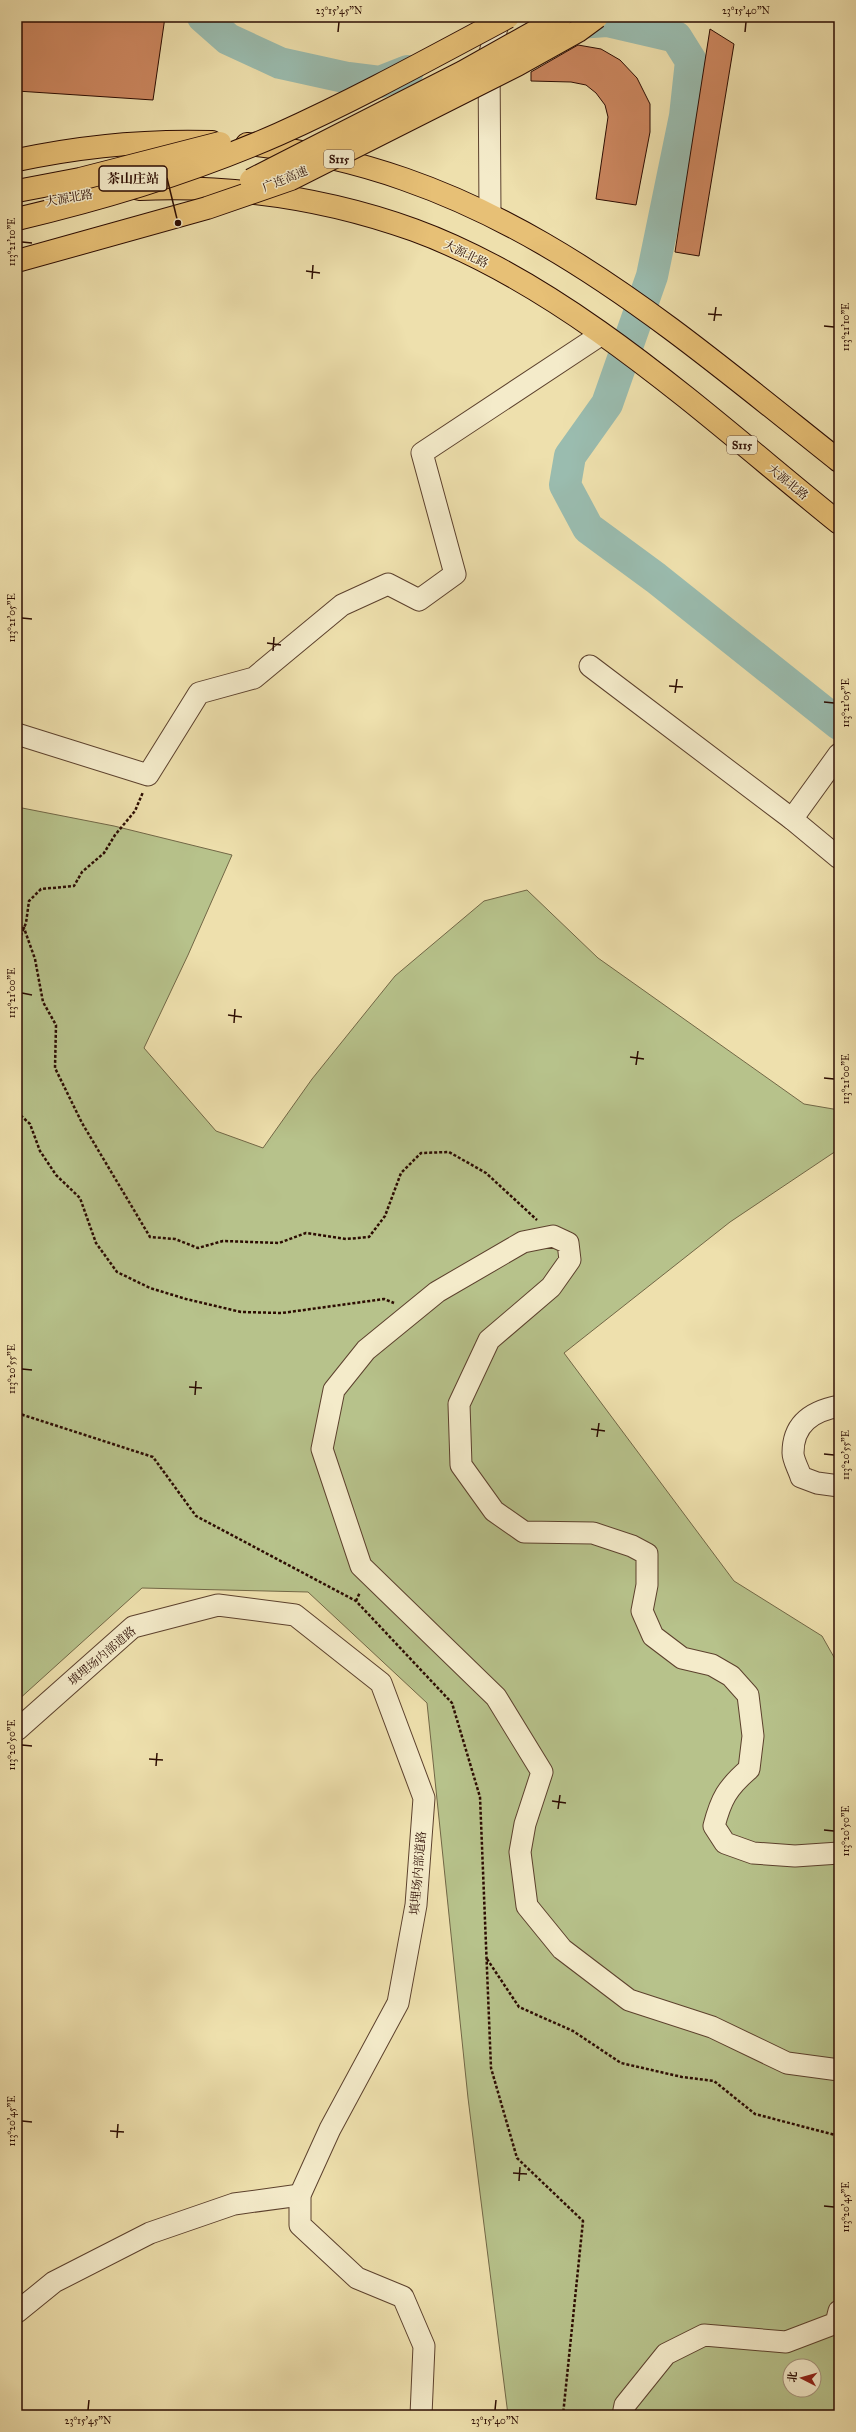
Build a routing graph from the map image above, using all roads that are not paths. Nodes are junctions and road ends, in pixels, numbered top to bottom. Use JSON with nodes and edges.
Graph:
{"nodes":[{"id":1,"x":495,"y":17,"type":"edge"},
{"id":2,"x":500,"y":17,"type":"edge"},
{"id":3,"x":508,"y":17,"type":"edge"},
{"id":4,"x":561,"y":17,"type":"edge"},
{"id":5,"x":597,"y":17,"type":"edge"},
{"id":6,"x":17,"y":160,"type":"edge"},
{"id":7,"x":17,"y":191,"type":"edge"},
{"id":8,"x":17,"y":209,"type":"edge"},
{"id":9,"x":490,"y":214,"type":"junction"},
{"id":10,"x":17,"y":219,"type":"edge"},
{"id":11,"x":17,"y":247,"type":"edge"},
{"id":12,"x":17,"y":261,"type":"edge"},
{"id":13,"x":606,"y":337,"type":"junction"},
{"id":14,"x":839,"y":461,"type":"edge"},
{"id":15,"x":839,"y":523,"type":"edge"},
{"id":16,"x":590,"y":666,"type":"dead end"},
{"id":17,"x":17,"y":734,"type":"edge"},
{"id":18,"x":839,"y":754,"type":"edge"},
{"id":19,"x":792,"y":819,"type":"junction"},
{"id":20,"x":839,"y":858,"type":"edge"},
{"id":21,"x":839,"y":1406,"type":"edge"},
{"id":22,"x":839,"y":1486,"type":"edge"},
{"id":23,"x":17,"y":1730,"type":"edge"},
{"id":24,"x":839,"y":1853,"type":"edge"},
{"id":25,"x":839,"y":2070,"type":"edge"},
{"id":26,"x":300,"y":2195,"type":"junction"},
{"id":27,"x":839,"y":2311,"type":"edge"},
{"id":28,"x":17,"y":2312,"type":"edge"},
{"id":29,"x":422,"y":2415,"type":"edge"},
{"id":30,"x":622,"y":2415,"type":"edge"}],
"edges":[{"from":1,"to":7,"type":"main road","bridge":true},
{"from":2,"to":9,"type":"street"},
{"from":3,"to":10,"type":"main road","bridge":true},
{"from":4,"to":11,"type":"main road","bridge":true},
{"from":5,"to":12,"type":"main road","name":"广连高速","bridge":true},
{"from":6,"to":9,"type":"main road","number":"S115"},
{"from":8,"to":13,"type":"main road","name":"大源北路","number":"S115"},
{"from":9,"to":14,"type":"main road","number":"S115"},
{"from":13,"to":15,"type":"main road","name":"大源北路","number":"S115"},
{"from":13,"to":17,"type":"street"},
{"from":16,"to":19,"type":"street"},
{"from":18,"to":19,"type":"street"},
{"from":19,"to":20,"type":"street"},
{"from":21,"to":22,"type":"street"},
{"from":23,"to":26,"type":"street","name":"填埋场内部道路"},
{"from":24,"to":25,"type":"street"},
{"from":26,"to":28,"type":"street"},
{"from":26,"to":29,"type":"street","name":"填埋场内部道路"},
{"from":27,"to":30,"type":"street"}]}
